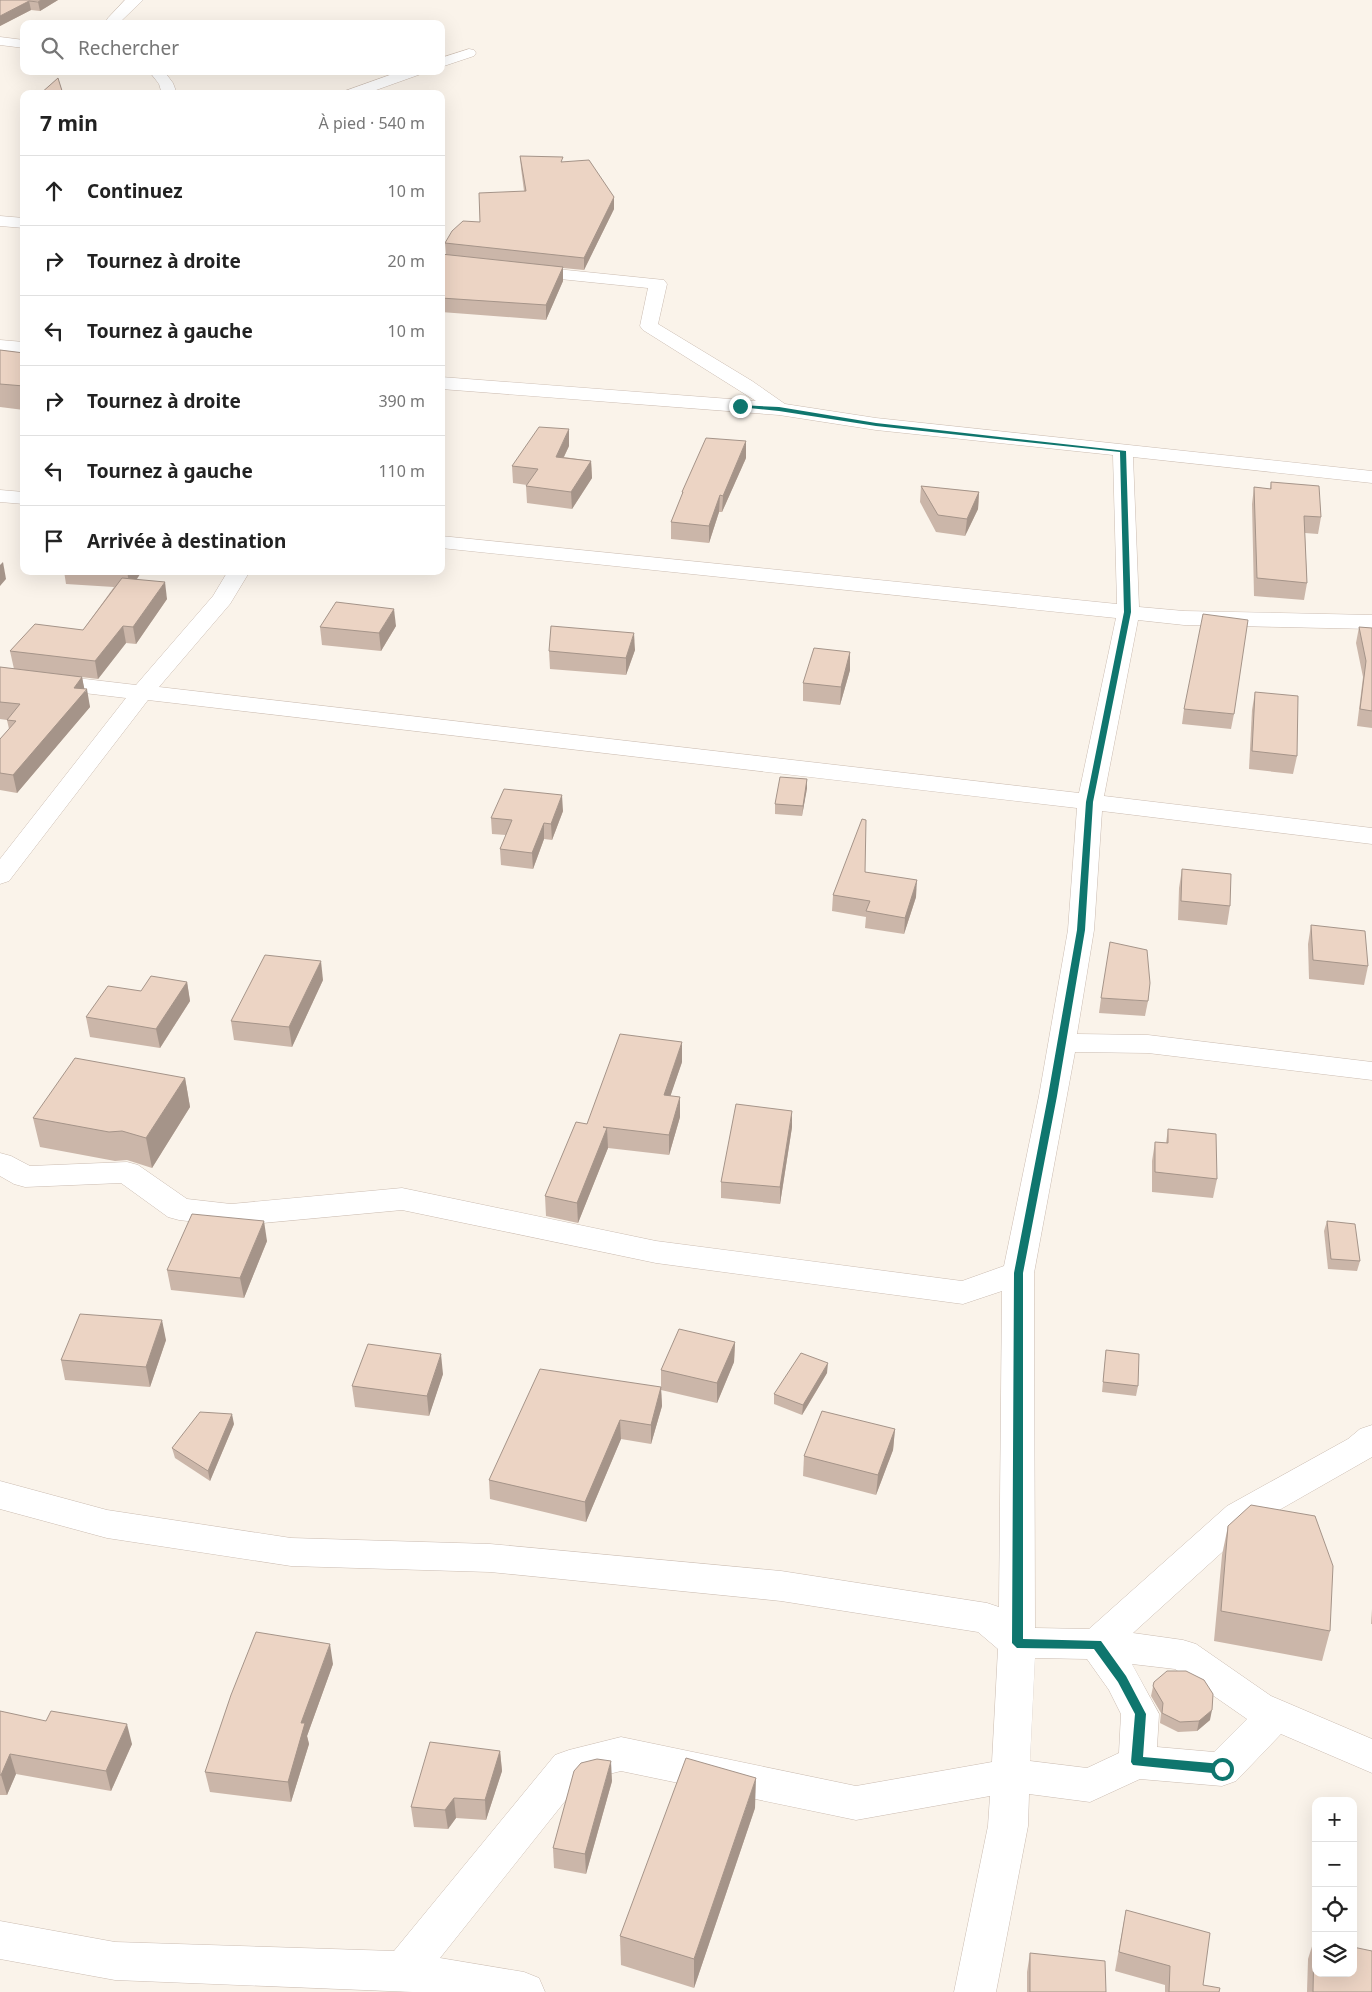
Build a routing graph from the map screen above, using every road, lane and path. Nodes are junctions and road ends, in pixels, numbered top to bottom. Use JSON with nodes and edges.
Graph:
{"nodes":[{"id":1,"x":130,"y":0,"type":"edge"},
{"id":2,"x":113,"y":20,"type":"edge"},
{"id":3,"x":0,"y":41,"type":"edge"},
{"id":4,"x":20,"y":44,"type":"edge"},
{"id":5,"x":469,"y":53,"type":"dead end"},
{"id":6,"x":445,"y":62,"type":"edge"},
{"id":7,"x":159,"y":75,"type":"edge"},
{"id":8,"x":405,"y":75,"type":"edge"},
{"id":9,"x":169,"y":90,"type":"edge"},
{"id":10,"x":361,"y":90,"type":"edge"},
{"id":11,"x":0,"y":221,"type":"edge"},
{"id":12,"x":20,"y":223,"type":"edge"},
{"id":13,"x":514,"y":269,"type":"edge"},
{"id":14,"x":0,"y":346,"type":"edge"},
{"id":15,"x":20,"y":348,"type":"edge"},
{"id":16,"x":445,"y":383,"type":"edge"},
{"id":17,"x":779,"y":409,"type":"junction"},
{"id":18,"x":1123,"y":451,"type":"junction"},
{"id":19,"x":1372,"y":477,"type":"edge"},
{"id":20,"x":0,"y":496,"type":"edge"},
{"id":21,"x":20,"y":498,"type":"edge"},
{"id":22,"x":445,"y":542,"type":"edge"},
{"id":23,"x":237,"y":575,"type":"edge"},
{"id":24,"x":1128,"y":612,"type":"junction"},
{"id":25,"x":1372,"y":622,"type":"edge"},
{"id":26,"x":0,"y":676,"type":"edge"},
{"id":27,"x":143,"y":692,"type":"junction"},
{"id":28,"x":1090,"y":802,"type":"junction"},
{"id":29,"x":1372,"y":836,"type":"edge"},
{"id":30,"x":0,"y":876,"type":"edge"},
{"id":31,"x":1062,"y":1043,"type":"junction"},
{"id":32,"x":1372,"y":1071,"type":"edge"},
{"id":33,"x":0,"y":1163,"type":"edge"},
{"id":34,"x":1018,"y":1273,"type":"junction"},
{"id":35,"x":1372,"y":1438,"type":"edge"},
{"id":36,"x":0,"y":1495,"type":"edge"},
{"id":37,"x":1017,"y":1643,"type":"junction"},
{"id":38,"x":1097,"y":1644,"type":"junction"},
{"id":39,"x":1276,"y":1715,"type":"junction"},
{"id":40,"x":1372,"y":1756,"type":"edge"},
{"id":41,"x":1137,"y":1762,"type":"junction"},
{"id":42,"x":1011,"y":1775,"type":"junction"},
{"id":43,"x":0,"y":1940,"type":"edge"},
{"id":44,"x":404,"y":1971,"type":"junction"},
{"id":45,"x":524,"y":1992,"type":"edge"},
{"id":46,"x":975,"y":1992,"type":"edge"}],
"edges":[{"from":1,"to":2,"type":"street"},
{"from":3,"to":4,"type":"street"},
{"from":5,"to":6,"type":"street"},
{"from":7,"to":9,"type":"street"},
{"from":8,"to":10,"type":"street"},
{"from":11,"to":12,"type":"street"},
{"from":13,"to":17,"type":"street"},
{"from":14,"to":15,"type":"street"},
{"from":16,"to":17,"type":"street"},
{"from":17,"to":18,"type":"street"},
{"from":18,"to":19,"type":"street"},
{"from":18,"to":24,"type":"street"},
{"from":20,"to":21,"type":"street"},
{"from":22,"to":24,"type":"street"},
{"from":23,"to":27,"type":"street"},
{"from":24,"to":25,"type":"street"},
{"from":24,"to":28,"type":"street"},
{"from":26,"to":27,"type":"street"},
{"from":27,"to":28,"type":"street"},
{"from":27,"to":30,"type":"street"},
{"from":28,"to":29,"type":"street"},
{"from":28,"to":31,"type":"street"},
{"from":31,"to":32,"type":"street"},
{"from":31,"to":34,"type":"street"},
{"from":33,"to":34,"type":"street"},
{"from":34,"to":37,"type":"street"},
{"from":35,"to":38,"type":"street"},
{"from":36,"to":37,"type":"street"},
{"from":37,"to":38,"type":"street"},
{"from":37,"to":42,"type":"street"},
{"from":38,"to":39,"type":"street"},
{"from":38,"to":41,"type":"street"},
{"from":39,"to":40,"type":"street"},
{"from":39,"to":41,"type":"street"},
{"from":41,"to":42,"type":"street"},
{"from":42,"to":44,"type":"street"},
{"from":42,"to":46,"type":"street"},
{"from":43,"to":44,"type":"street"},
{"from":44,"to":45,"type":"street"}]}
